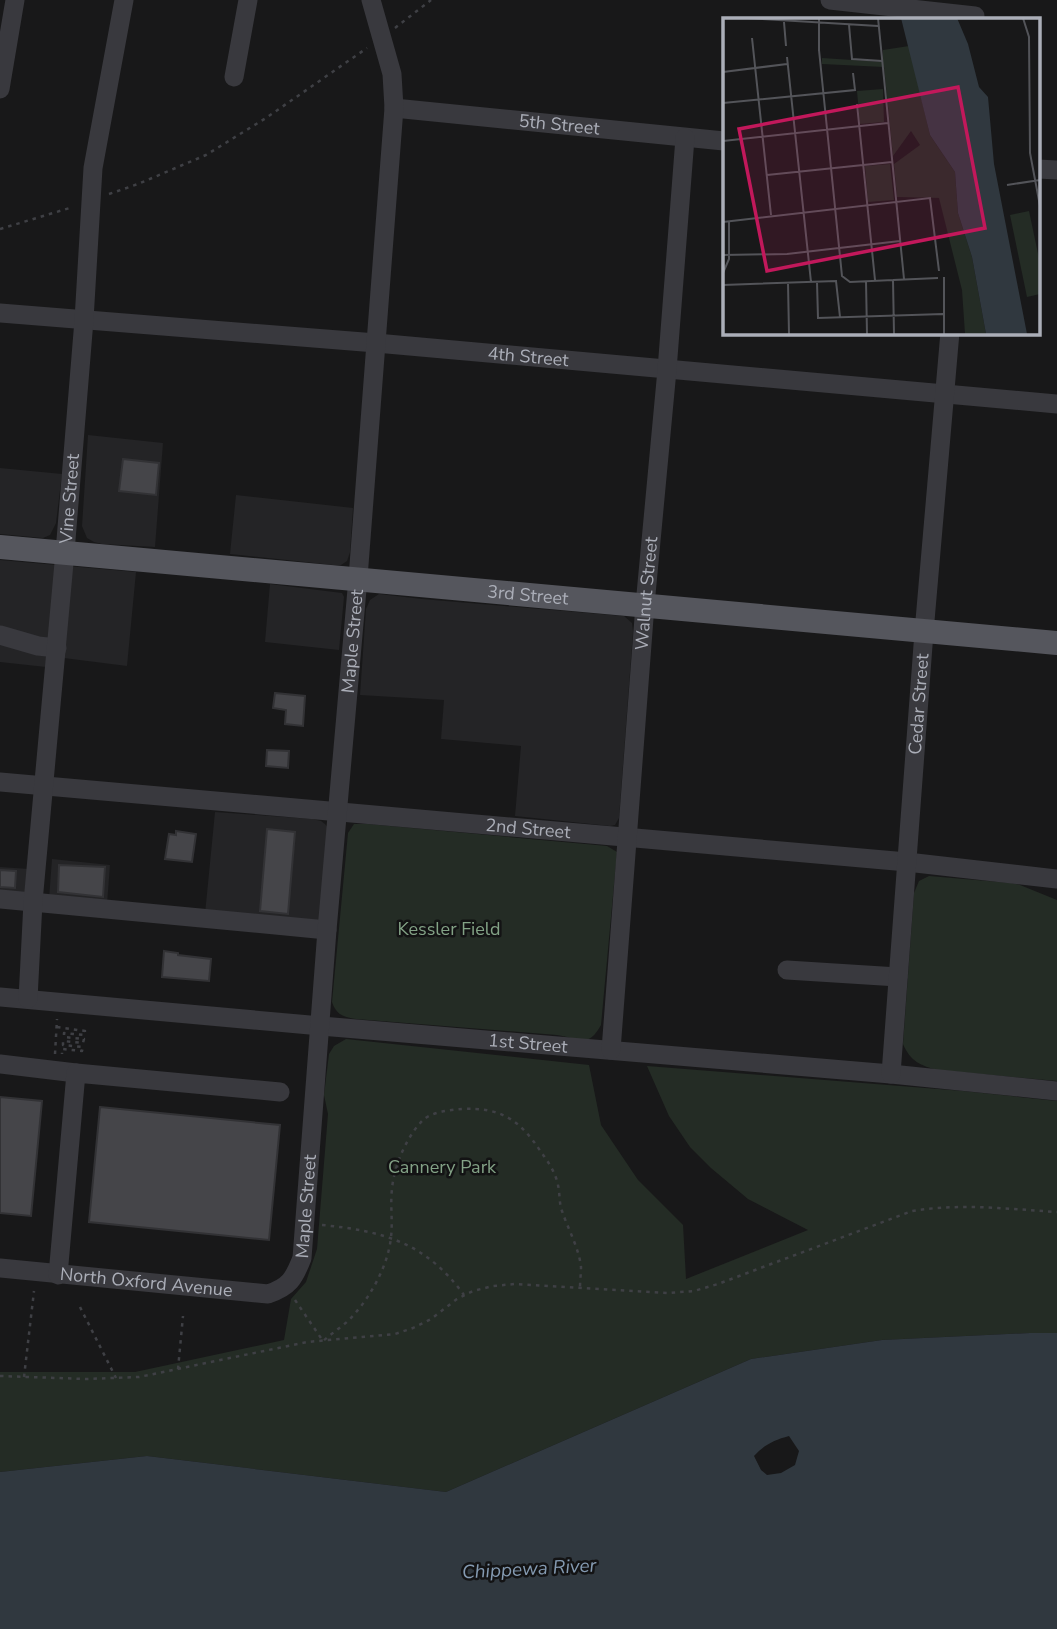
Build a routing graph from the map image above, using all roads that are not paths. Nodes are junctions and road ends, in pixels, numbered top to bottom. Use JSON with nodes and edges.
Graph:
{"nodes":[{"id":1,"x":15,"y":0,"type":"edge"},
{"id":2,"x":124,"y":0,"type":"edge"},
{"id":3,"x":248,"y":0,"type":"edge"},
{"id":4,"x":371,"y":0,"type":"edge"},
{"id":5,"x":830,"y":0,"type":"edge"},
{"id":6,"x":976,"y":12,"type":"edge"},
{"id":7,"x":234,"y":77,"type":"dead end"},
{"id":8,"x":0,"y":89,"type":"edge"},
{"id":9,"x":394,"y":108,"type":"junction"},
{"id":10,"x":685,"y":138,"type":"junction"},
{"id":11,"x":723,"y":141,"type":"edge"},
{"id":12,"x":0,"y":313,"type":"edge"},
{"id":13,"x":84,"y":320,"type":"junction"},
{"id":14,"x":950,"y":334,"type":"edge"},
{"id":15,"x":376,"y":343,"type":"junction"},
{"id":16,"x":667,"y":370,"type":"junction"},
{"id":17,"x":945,"y":393,"type":"junction"},
{"id":18,"x":1057,"y":404,"type":"edge"},
{"id":19,"x":0,"y":547,"type":"edge"},
{"id":20,"x":65,"y":552,"type":"junction"},
{"id":21,"x":358,"y":578,"type":"junction"},
{"id":22,"x":645,"y":605,"type":"junction"},
{"id":23,"x":924,"y":632,"type":"junction"},
{"id":24,"x":0,"y":635,"type":"edge"},
{"id":25,"x":1057,"y":643,"type":"edge"},
{"id":26,"x":57,"y":648,"type":"junction"},
{"id":27,"x":0,"y":782,"type":"edge"},
{"id":28,"x":44,"y":786,"type":"junction"},
{"id":29,"x":338,"y":811,"type":"junction"},
{"id":30,"x":627,"y":838,"type":"junction"},
{"id":31,"x":907,"y":862,"type":"junction"},
{"id":32,"x":1057,"y":879,"type":"edge"},
{"id":33,"x":0,"y":899,"type":"edge"},
{"id":34,"x":33,"y":902,"type":"junction"},
{"id":35,"x":327,"y":930,"type":"junction"},
{"id":36,"x":787,"y":970,"type":"dead end"},
{"id":37,"x":898,"y":977,"type":"junction"},
{"id":38,"x":0,"y":997,"type":"edge"},
{"id":39,"x":28,"y":999,"type":"junction"},
{"id":40,"x":321,"y":1027,"type":"junction"},
{"id":41,"x":611,"y":1050,"type":"junction"},
{"id":42,"x":0,"y":1064,"type":"edge"},
{"id":43,"x":76,"y":1073,"type":"junction"},
{"id":44,"x":891,"y":1074,"type":"junction"},
{"id":45,"x":1057,"y":1091,"type":"edge"},
{"id":46,"x":280,"y":1092,"type":"dead end"},
{"id":47,"x":0,"y":1268,"type":"edge"},
{"id":48,"x":58,"y":1275,"type":"junction"},
{"id":49,"x":293,"y":1291,"type":"joint"}],
"edges":[{"from":1,"to":8,"type":"street"},
{"from":2,"to":13,"type":"street","name":"Vine Street"},
{"from":3,"to":7,"type":"street"},
{"from":4,"to":9,"type":"street","name":"Maple Street"},
{"from":5,"to":6,"type":"street"},
{"from":9,"to":10,"type":"street","name":"5th Street"},
{"from":9,"to":15,"type":"street","name":"Maple Street"},
{"from":10,"to":11,"type":"street","name":"5th Street"},
{"from":10,"to":16,"type":"street","name":"Walnut Street"},
{"from":12,"to":13,"type":"street","name":"4th Street"},
{"from":13,"to":15,"type":"street","name":"4th Street"},
{"from":13,"to":20,"type":"street","name":"Vine Street"},
{"from":14,"to":17,"type":"street","name":"Cedar Street"},
{"from":15,"to":16,"type":"street","name":"4th Street"},
{"from":15,"to":21,"type":"street","name":"Maple Street"},
{"from":16,"to":17,"type":"street","name":"4th Street"},
{"from":16,"to":22,"type":"street","name":"Walnut Street"},
{"from":17,"to":18,"type":"street","name":"4th Street"},
{"from":17,"to":23,"type":"street","name":"Cedar Street"},
{"from":19,"to":20,"type":"main road","name":"3rd Street"},
{"from":20,"to":21,"type":"main road","name":"3rd Street"},
{"from":20,"to":26,"type":"street","name":"Vine Street"},
{"from":21,"to":22,"type":"main road","name":"3rd Street"},
{"from":21,"to":29,"type":"street","name":"Maple Street"},
{"from":22,"to":23,"type":"main road","name":"3rd Street"},
{"from":22,"to":30,"type":"street","name":"Walnut Street"},
{"from":23,"to":25,"type":"main road","name":"3rd Street"},
{"from":23,"to":31,"type":"street","name":"Cedar Street"},
{"from":24,"to":26,"type":"street"},
{"from":26,"to":28,"type":"street","name":"Vine Street"},
{"from":27,"to":28,"type":"street","name":"2nd Street"},
{"from":28,"to":29,"type":"street","name":"2nd Street"},
{"from":28,"to":34,"type":"street","name":"Vine Street"},
{"from":29,"to":30,"type":"street","name":"2nd Street"},
{"from":29,"to":35,"type":"street","name":"Maple Street"},
{"from":30,"to":31,"type":"street","name":"2nd Street"},
{"from":30,"to":41,"type":"street","name":"Walnut Street"},
{"from":31,"to":32,"type":"street","name":"2nd Street"},
{"from":31,"to":37,"type":"street","name":"Cedar Street"},
{"from":33,"to":34,"type":"street"},
{"from":34,"to":35,"type":"street"},
{"from":34,"to":39,"type":"street","name":"Vine Street"},
{"from":35,"to":40,"type":"street","name":"Maple Street"},
{"from":36,"to":37,"type":"street"},
{"from":37,"to":44,"type":"street","name":"Cedar Street"},
{"from":38,"to":39,"type":"street","name":"1st Street"},
{"from":39,"to":40,"type":"street","name":"1st Street"},
{"from":40,"to":41,"type":"street","name":"1st Street"},
{"from":40,"to":49,"type":"street","name":"Maple Street"},
{"from":41,"to":44,"type":"street","name":"1st Street"},
{"from":42,"to":43,"type":"street"},
{"from":43,"to":46,"type":"street"},
{"from":43,"to":48,"type":"street"},
{"from":44,"to":45,"type":"street","name":"1st Street"},
{"from":47,"to":48,"type":"street","name":"North Oxford Avenue"},
{"from":48,"to":49,"type":"street","name":"North Oxford Avenue"}]}
